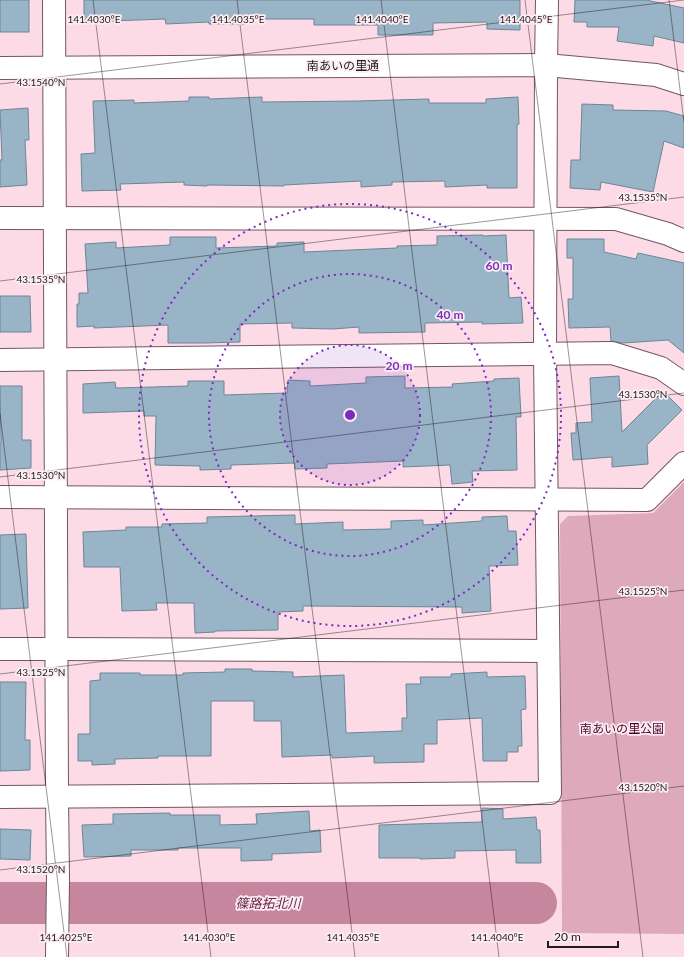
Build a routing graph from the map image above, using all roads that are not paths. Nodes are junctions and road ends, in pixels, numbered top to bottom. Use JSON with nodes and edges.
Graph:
{"nodes":[{"id":1,"x":54,"y":0,"type":"edge"},
{"id":2,"x":547,"y":0,"type":"edge"},
{"id":3,"x":546,"y":64,"type":"junction"},
{"id":4,"x":54,"y":67,"type":"junction"},
{"id":5,"x":0,"y":68,"type":"edge"},
{"id":6,"x":684,"y":84,"type":"edge"},
{"id":7,"x":0,"y":218,"type":"edge"},
{"id":8,"x":55,"y":218,"type":"junction"},
{"id":9,"x":545,"y":219,"type":"junction"},
{"id":10,"x":684,"y":241,"type":"edge"},
{"id":11,"x":544,"y":354,"type":"junction"},
{"id":12,"x":0,"y":360,"type":"edge"},
{"id":13,"x":55,"y":360,"type":"junction"},
{"id":14,"x":684,"y":384,"type":"edge"},
{"id":15,"x":684,"y":463,"type":"edge"},
{"id":16,"x":0,"y":496,"type":"edge"},
{"id":17,"x":56,"y":496,"type":"junction"},
{"id":18,"x":546,"y":499,"type":"junction"},
{"id":19,"x":0,"y":649,"type":"edge"},
{"id":20,"x":56,"y":649,"type":"junction"},
{"id":21,"x":547,"y":651,"type":"junction"},
{"id":22,"x":0,"y":796,"type":"edge"},
{"id":23,"x":57,"y":797,"type":"junction"},
{"id":24,"x":57,"y":957,"type":"edge"}],
"edges":[{"from":1,"to":4,"type":"street"},
{"from":2,"to":3,"type":"street"},
{"from":3,"to":4,"type":"street","name":"南あいの里通"},
{"from":3,"to":6,"type":"street","name":"南あいの里通"},
{"from":3,"to":9,"type":"street"},
{"from":4,"to":5,"type":"street","name":"南あいの里通"},
{"from":4,"to":8,"type":"street"},
{"from":7,"to":8,"type":"street"},
{"from":8,"to":9,"type":"street"},
{"from":8,"to":13,"type":"street"},
{"from":9,"to":10,"type":"street"},
{"from":9,"to":11,"type":"street"},
{"from":11,"to":13,"type":"street"},
{"from":11,"to":14,"type":"street"},
{"from":11,"to":18,"type":"street"},
{"from":12,"to":13,"type":"street"},
{"from":13,"to":17,"type":"street"},
{"from":15,"to":18,"type":"street"},
{"from":16,"to":17,"type":"street"},
{"from":17,"to":18,"type":"street"},
{"from":17,"to":20,"type":"street"},
{"from":18,"to":21,"type":"street"},
{"from":19,"to":20,"type":"street"},
{"from":20,"to":21,"type":"street"},
{"from":20,"to":23,"type":"street"},
{"from":21,"to":23,"type":"street"},
{"from":22,"to":23,"type":"street"},
{"from":23,"to":24,"type":"street"}]}
